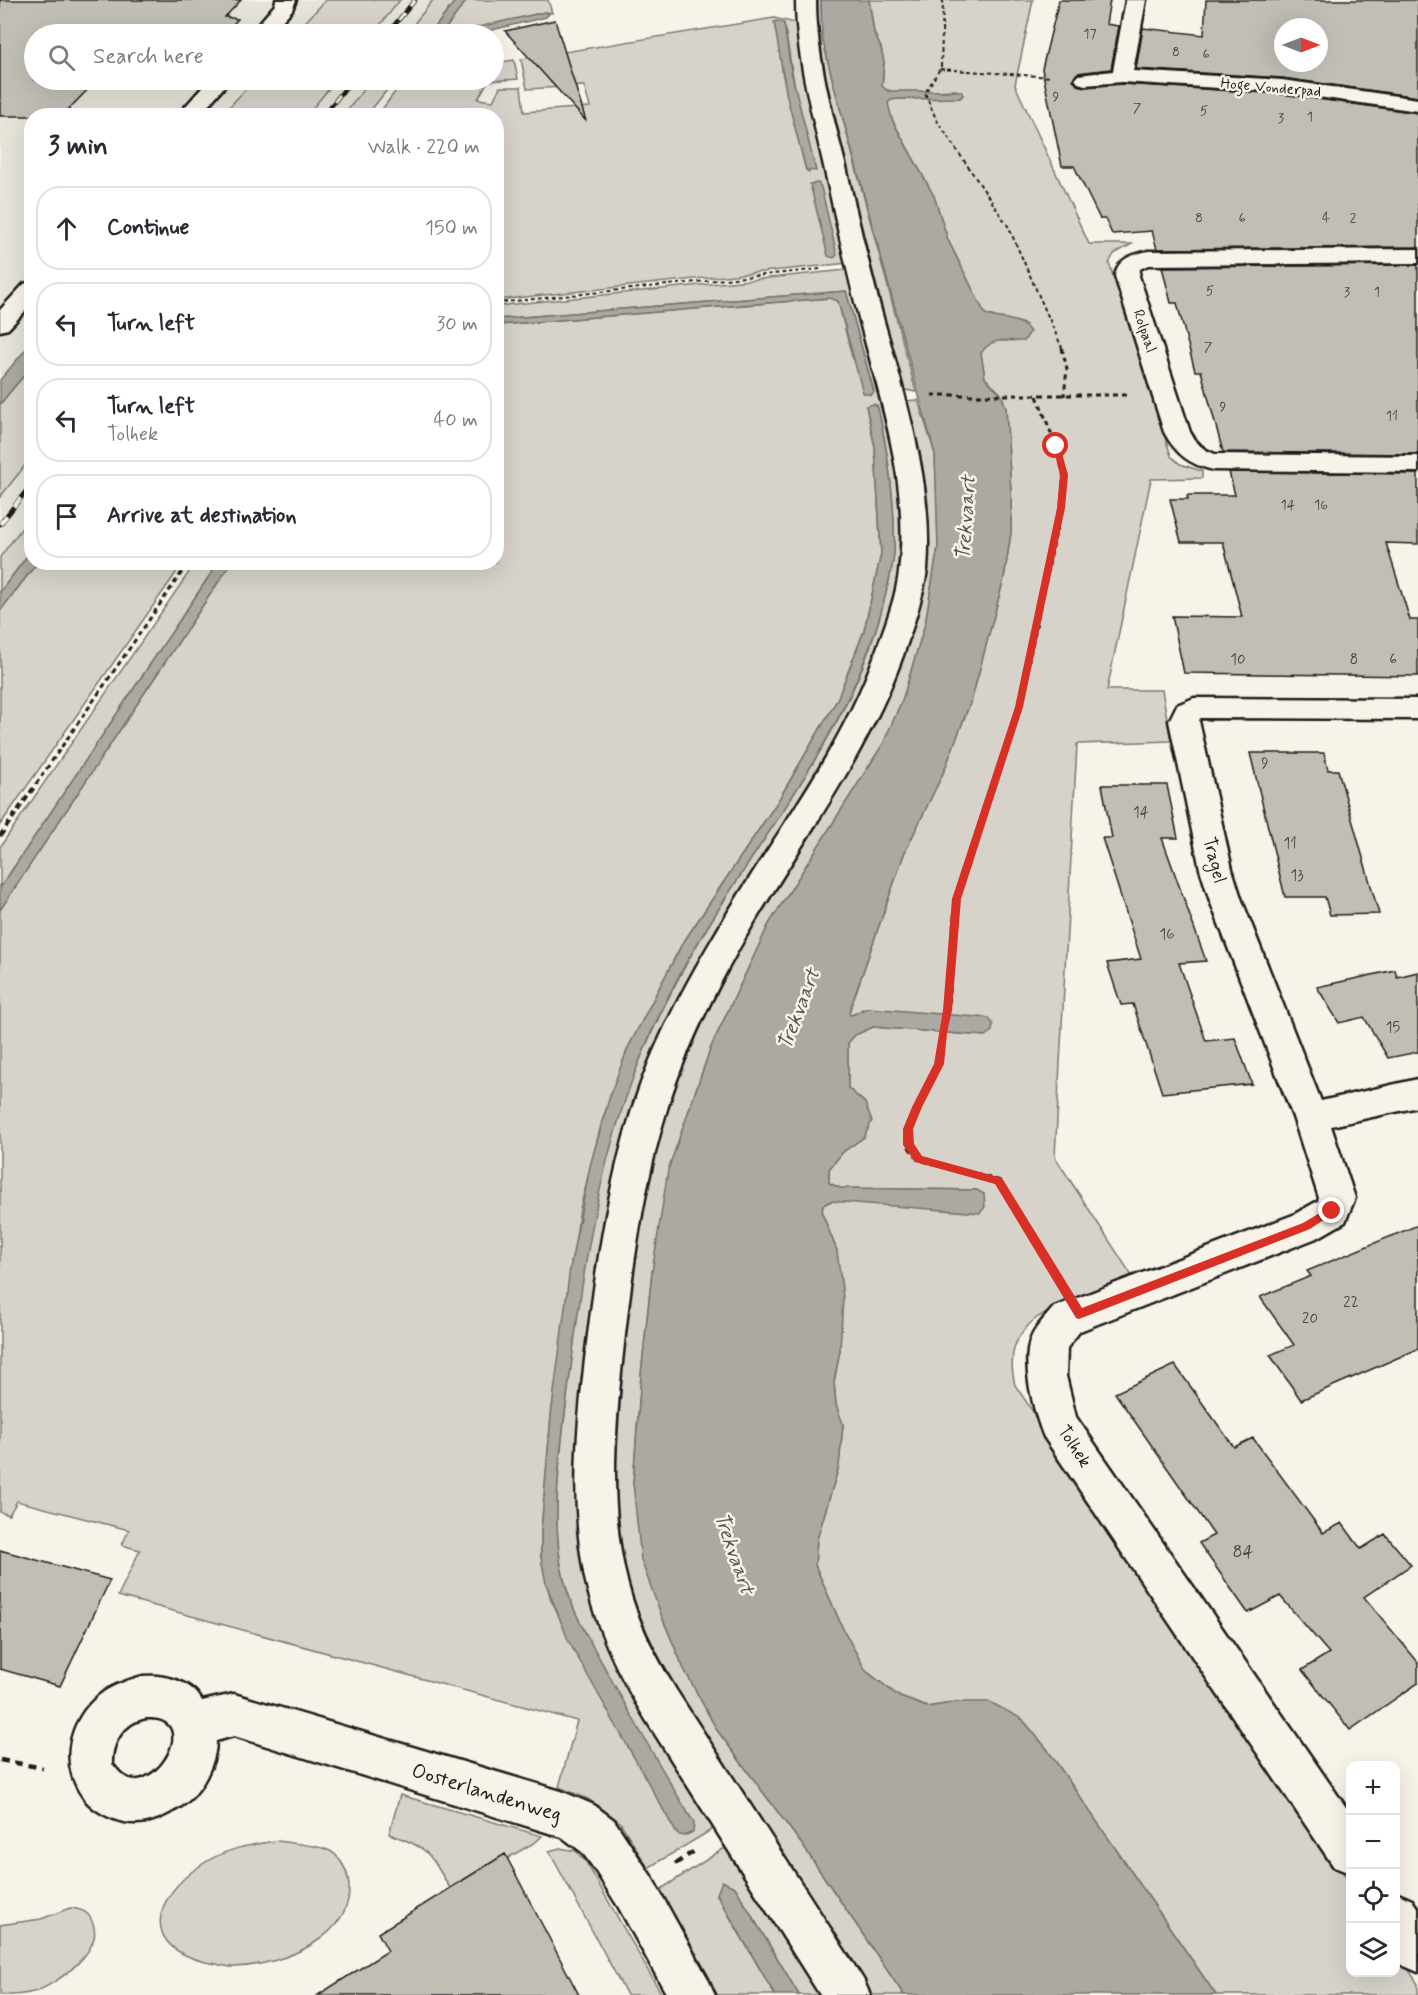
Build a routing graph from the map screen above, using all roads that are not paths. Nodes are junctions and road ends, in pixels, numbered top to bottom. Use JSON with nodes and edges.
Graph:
{"nodes":[{"id":1,"x":286,"y":0,"type":"edge"},
{"id":2,"x":806,"y":0,"type":"edge"},
{"id":3,"x":1136,"y":0,"type":"edge"},
{"id":4,"x":269,"y":24,"type":"edge"},
{"id":5,"x":1122,"y":76,"type":"junction"},
{"id":6,"x":1085,"y":79,"type":"road end"},
{"id":7,"x":211,"y":90,"type":"edge"},
{"id":8,"x":1418,"y":105,"type":"edge"},
{"id":9,"x":195,"y":108,"type":"edge"},
{"id":10,"x":1418,"y":256,"type":"edge"},
{"id":11,"x":24,"y":298,"type":"edge"},
{"id":12,"x":0,"y":324,"type":"edge"},
{"id":13,"x":1418,"y":464,"type":"edge"},
{"id":14,"x":1418,"y":709,"type":"edge"},
{"id":15,"x":1418,"y":1093,"type":"edge"},
{"id":16,"x":1310,"y":1117,"type":"junction"},
{"id":17,"x":194,"y":1725,"type":"dead end"},
{"id":18,"x":1346,"y":1845,"type":"edge"},
{"id":19,"x":1400,"y":1923,"type":"edge"},
{"id":20,"x":1418,"y":1949,"type":"edge"},
{"id":21,"x":692,"y":1995,"type":"edge"},
{"id":22,"x":848,"y":1995,"type":"edge"}],
"edges":[{"from":1,"to":4,"type":"street"},
{"from":2,"to":22,"type":"street"},
{"from":3,"to":5,"type":"street"},
{"from":5,"to":6,"type":"street","name":"Hoge Vonderpad"},
{"from":5,"to":8,"type":"street","name":"Hoge Vonderpad"},
{"from":7,"to":9,"type":"street"},
{"from":10,"to":13,"type":"street","name":"Rolpaal"},
{"from":11,"to":12,"type":"street"},
{"from":14,"to":16,"type":"street","name":"Tragel"},
{"from":15,"to":16,"type":"street"},
{"from":16,"to":18,"type":"street","name":"Tolhek"},
{"from":17,"to":21,"type":"street","name":"Oosterlandenweg"},
{"from":19,"to":20,"type":"street"}]}
